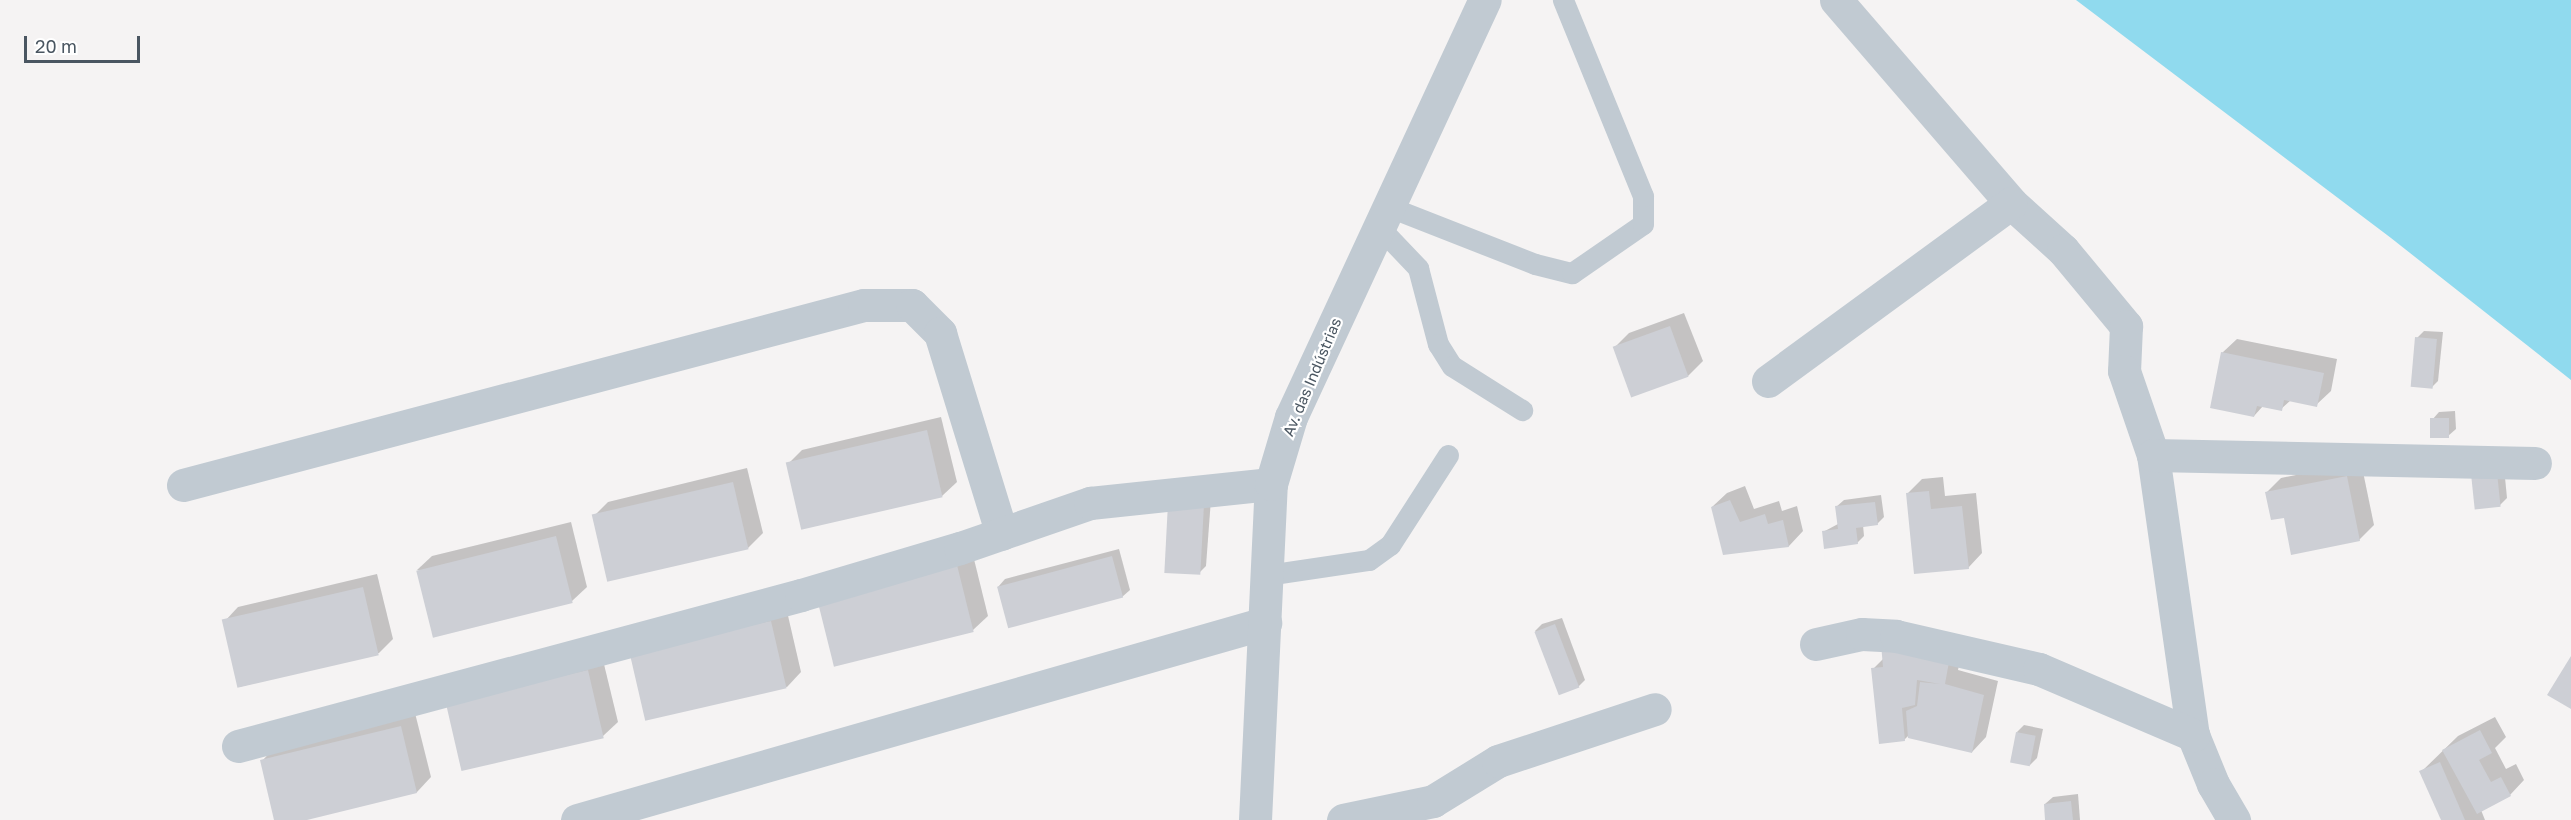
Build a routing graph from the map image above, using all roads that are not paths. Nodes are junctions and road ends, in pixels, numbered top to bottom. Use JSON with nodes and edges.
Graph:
{"nodes":[{"id":1,"x":1485,"y":0,"type":"edge"},
{"id":2,"x":1563,"y":0,"type":"edge"},
{"id":3,"x":1836,"y":0,"type":"edge"},
{"id":4,"x":2011,"y":204,"type":"junction"},
{"id":5,"x":1383,"y":216,"type":"junction"},
{"id":6,"x":1768,"y":381,"type":"dead end"},
{"id":7,"x":1522,"y":410,"type":"dead end"},
{"id":8,"x":1448,"y":455,"type":"dead end"},
{"id":9,"x":2153,"y":455,"type":"junction"},
{"id":10,"x":2535,"y":464,"type":"dead end"},
{"id":11,"x":1271,"y":484,"type":"junction"},
{"id":12,"x":183,"y":485,"type":"dead end"},
{"id":13,"x":1002,"y":534,"type":"junction"},
{"id":14,"x":1267,"y":575,"type":"junction"},
{"id":15,"x":1264,"y":623,"type":"junction"},
{"id":16,"x":1816,"y":644,"type":"dead end"},
{"id":17,"x":1655,"y":709,"type":"dead end"},
{"id":18,"x":2193,"y":735,"type":"junction"},
{"id":19,"x":238,"y":746,"type":"dead end"},
{"id":20,"x":578,"y":820,"type":"edge"},
{"id":21,"x":1255,"y":820,"type":"edge"},
{"id":22,"x":1343,"y":820,"type":"edge"},
{"id":23,"x":2234,"y":820,"type":"edge"}],
"edges":[{"from":1,"to":5,"type":"street","name":"Av. das Indústrias"},
{"from":2,"to":5,"type":"lane"},
{"from":3,"to":4,"type":"street"},
{"from":4,"to":6,"type":"street"},
{"from":4,"to":9,"type":"street"},
{"from":5,"to":7,"type":"lane"},
{"from":5,"to":11,"type":"street","name":"Av. das Indústrias"},
{"from":8,"to":14,"type":"lane"},
{"from":9,"to":10,"type":"street"},
{"from":9,"to":18,"type":"street"},
{"from":11,"to":13,"type":"street"},
{"from":11,"to":14,"type":"street","name":"Av. das Indústrias"},
{"from":12,"to":13,"type":"street"},
{"from":13,"to":19,"type":"street"},
{"from":14,"to":15,"type":"street","name":"Av. das Indústrias"},
{"from":15,"to":20,"type":"street"},
{"from":15,"to":21,"type":"street","name":"Av. das Indústrias"},
{"from":16,"to":18,"type":"street"},
{"from":17,"to":22,"type":"street"},
{"from":18,"to":23,"type":"street"}]}
